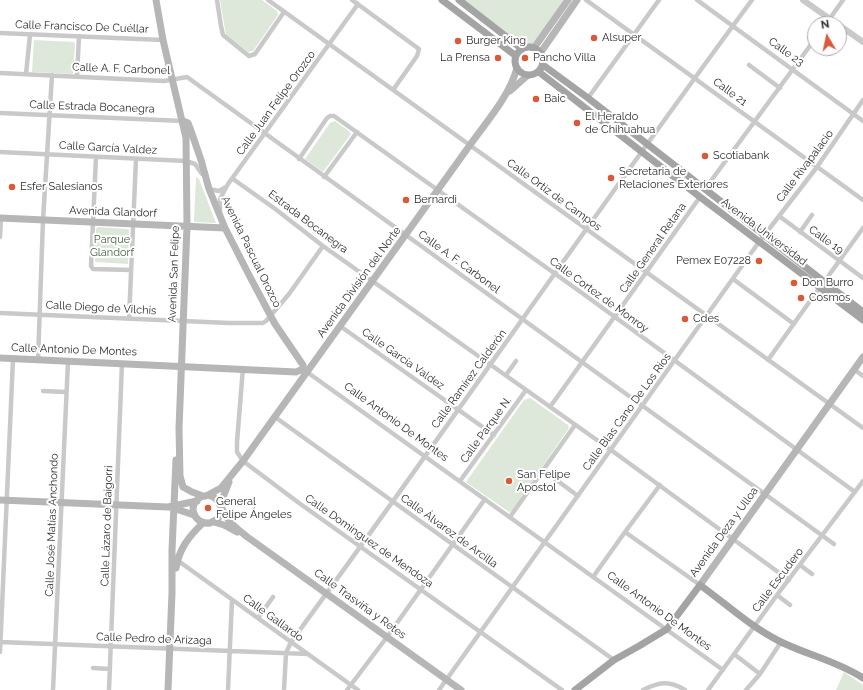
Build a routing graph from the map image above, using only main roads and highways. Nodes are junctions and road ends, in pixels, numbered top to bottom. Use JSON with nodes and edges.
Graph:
{"nodes":[{"id":1,"x":156,"y":0,"type":"edge"},
{"id":2,"x":442,"y":0,"type":"edge"},
{"id":3,"x":459,"y":0,"type":"edge"},
{"id":4,"x":568,"y":0,"type":"edge"},
{"id":5,"x":577,"y":0,"type":"edge"},
{"id":6,"x":522,"y":49,"type":"junction"},
{"id":7,"x":538,"y":50,"type":"junction"},
{"id":8,"x":516,"y":56,"type":"junction"},
{"id":9,"x":543,"y":65,"type":"junction"},
{"id":10,"x":517,"y":68,"type":"junction"},
{"id":11,"x":539,"y":72,"type":"junction"},
{"id":12,"x":527,"y":76,"type":"junction"},
{"id":13,"x":502,"y":100,"type":"junction"},
{"id":14,"x":183,"y":121,"type":"junction"},
{"id":15,"x":0,"y":218,"type":"edge"},
{"id":16,"x":187,"y":226,"type":"junction"},
{"id":17,"x":225,"y":228,"type":"junction"},
{"id":18,"x":822,"y":285,"type":"junction"},
{"id":19,"x":863,"y":312,"type":"edge"},
{"id":20,"x":863,"y":320,"type":"edge"},
{"id":21,"x":863,"y":357,"type":"edge"},
{"id":22,"x":0,"y":358,"type":"edge"},
{"id":23,"x":182,"y":366,"type":"junction"},
{"id":24,"x":305,"y":371,"type":"junction"},
{"id":25,"x":179,"y":428,"type":"junction"},
{"id":26,"x":232,"y":476,"type":"junction"},
{"id":27,"x":205,"y":496,"type":"junction"},
{"id":28,"x":3,"y":501,"type":"edge"},
{"id":29,"x":197,"y":501,"type":"junction"},
{"id":30,"x":172,"y":507,"type":"junction"},
{"id":31,"x":221,"y":507,"type":"junction"},
{"id":32,"x":194,"y":516,"type":"junction"},
{"id":33,"x":214,"y":522,"type":"junction"},
{"id":34,"x":203,"y":523,"type":"junction"},
{"id":35,"x":246,"y":536,"type":"junction"},
{"id":36,"x":173,"y":584,"type":"junction"},
{"id":37,"x":700,"y":584,"type":"junction"},
{"id":38,"x":863,"y":678,"type":"edge"},
{"id":39,"x":168,"y":690,"type":"edge"},
{"id":40,"x":461,"y":690,"type":"edge"},
{"id":41,"x":574,"y":690,"type":"edge"}],
"edges":[{"from":1,"to":14,"type":"main road","name":"Avenida Pascual Orozco"},
{"from":2,"to":8,"type":"main road"},
{"from":3,"to":6,"type":"main road"},
{"from":4,"to":7,"type":"main road"},
{"from":5,"to":7,"type":"main road"},
{"from":6,"to":7,"type":"main road"},
{"from":6,"to":8,"type":"main road"},
{"from":7,"to":9,"type":"main road"},
{"from":8,"to":10,"type":"main road"},
{"from":9,"to":11,"type":"main road"},
{"from":9,"to":18,"type":"main road","name":"Avenida Universidad"},
{"from":10,"to":12,"type":"main road"},
{"from":10,"to":13,"type":"main road","name":"Avenida División del Norte"},
{"from":11,"to":12,"type":"main road"},
{"from":11,"to":18,"type":"main road","name":"Avenida Universidad"},
{"from":12,"to":13,"type":"main road","name":"Avenida División del Norte"},
{"from":13,"to":24,"type":"main road","name":"Avenida División del Norte"},
{"from":14,"to":16,"type":"main road","name":"Avenida San Felipe"},
{"from":14,"to":17,"type":"main road","name":"Avenida Pascual Orozco"},
{"from":15,"to":16,"type":"main road","name":"Avenida Glandorf"},
{"from":16,"to":17,"type":"main road","name":"Avenida Glandorf"},
{"from":16,"to":23,"type":"main road","name":"Avenida San Felipe"},
{"from":17,"to":24,"type":"main road","name":"Avenida Pascual Orozco"},
{"from":18,"to":19,"type":"main road","name":"Avenida Universidad"},
{"from":18,"to":20,"type":"main road","name":"Avenida Universidad"},
{"from":21,"to":37,"type":"main road","name":"Avenida Deza y Ulloa"},
{"from":22,"to":23,"type":"main road","name":"Calle Antonio De Montes"},
{"from":23,"to":24,"type":"main road","name":"Calle Antonio De Montes"},
{"from":23,"to":25,"type":"main road","name":"Avenida San Felipe"},
{"from":24,"to":26,"type":"main road","name":"Avenida División del Norte"},
{"from":25,"to":27,"type":"main road","name":"Avenida San Felipe"},
{"from":25,"to":30,"type":"main road","name":"Avenida San Felipe"},
{"from":26,"to":27,"type":"main road","name":"Avenida División del Norte"},
{"from":26,"to":31,"type":"main road","name":"Avenida División del Norte"},
{"from":27,"to":29,"type":"main road"},
{"from":27,"to":31,"type":"main road"},
{"from":28,"to":30,"type":"main road"},
{"from":29,"to":30,"type":"main road"},
{"from":29,"to":32,"type":"main road"},
{"from":30,"to":32,"type":"main road"},
{"from":30,"to":36,"type":"main road","name":"Avenida San Felipe"},
{"from":31,"to":33,"type":"main road"},
{"from":31,"to":35,"type":"main road","name":"Calle Trasviña y Retes"},
{"from":32,"to":34,"type":"main road"},
{"from":33,"to":34,"type":"main road"},
{"from":33,"to":35,"type":"main road","name":"Calle Trasviña y Retes"},
{"from":34,"to":36,"type":"main road","name":"Avenida San Felipe"},
{"from":35,"to":40,"type":"main road","name":"Calle Trasviña y Retes"},
{"from":36,"to":39,"type":"main road","name":"Avenida San Felipe"},
{"from":37,"to":38,"type":"main road"},
{"from":37,"to":41,"type":"main road","name":"Avenida Deza y Ulloa"}]}
